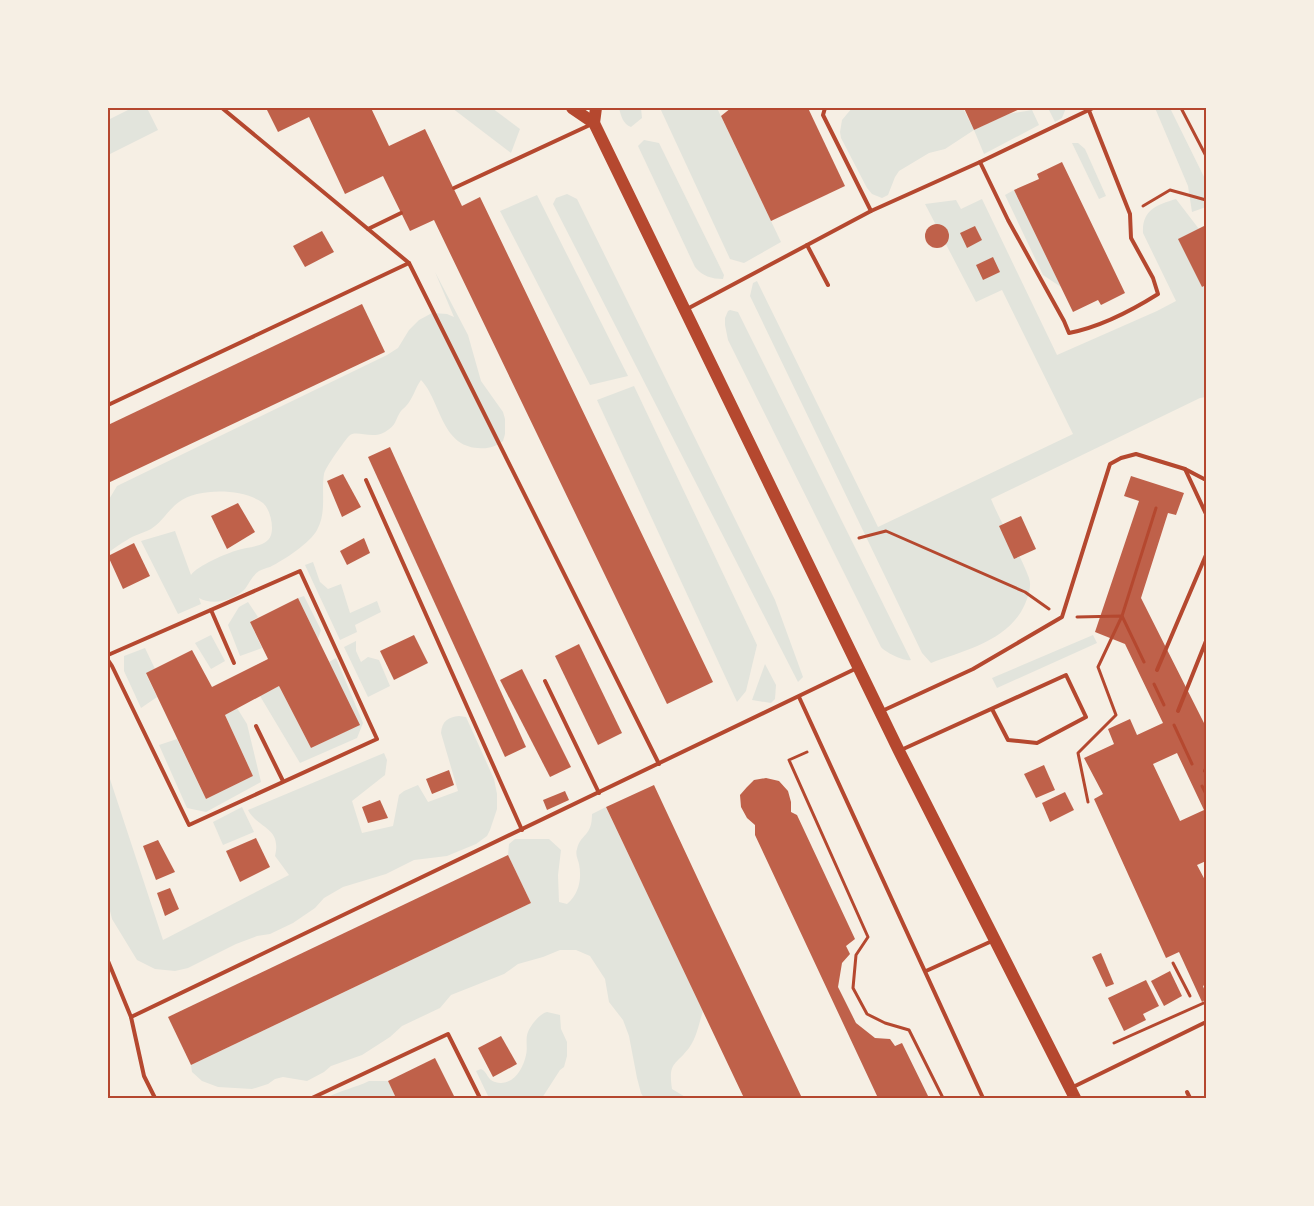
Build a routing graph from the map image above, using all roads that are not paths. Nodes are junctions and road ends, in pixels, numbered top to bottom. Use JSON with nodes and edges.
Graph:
{"nodes":[{"id":1,"x":222,"y":108,"type":"edge"},
{"id":2,"x":572,"y":108,"type":"edge"},
{"id":3,"x":596,"y":108,"type":"edge"},
{"id":4,"x":825,"y":108,"type":"edge"},
{"id":5,"x":1090,"y":108,"type":"edge"},
{"id":6,"x":594,"y":123,"type":"junction"},
{"id":7,"x":980,"y":162,"type":"junction"},
{"id":8,"x":454,"y":188,"type":"dead end"},
{"id":9,"x":871,"y":211,"type":"junction"},
{"id":10,"x":401,"y":213,"type":"dead end"},
{"id":11,"x":368,"y":230,"type":"junction"},
{"id":12,"x":807,"y":245,"type":"junction"},
{"id":13,"x":409,"y":263,"type":"junction"},
{"id":14,"x":828,"y":285,"type":"dead end"},
{"id":15,"x":685,"y":310,"type":"junction"},
{"id":16,"x":108,"y":405,"type":"edge"},
{"id":17,"x":1185,"y":469,"type":"junction"},
{"id":18,"x":366,"y":480,"type":"dead end"},
{"id":19,"x":1206,"y":480,"type":"edge"},
{"id":20,"x":1206,"y":514,"type":"edge"},
{"id":21,"x":1206,"y":555,"type":"edge"},
{"id":22,"x":211,"y":610,"type":"junction"},
{"id":23,"x":1206,"y":641,"type":"edge"},
{"id":24,"x":108,"y":655,"type":"edge"},
{"id":25,"x":108,"y":660,"type":"edge"},
{"id":26,"x":234,"y":663,"type":"dead end"},
{"id":27,"x":858,"y":668,"type":"junction"},
{"id":28,"x":1157,"y":670,"type":"dead end"},
{"id":29,"x":545,"y":681,"type":"dead end"},
{"id":30,"x":799,"y":696,"type":"junction"},
{"id":31,"x":992,"y":708,"type":"junction"},
{"id":32,"x":1178,"y":711,"type":"dead end"},
{"id":33,"x":880,"y":712,"type":"junction"},
{"id":34,"x":256,"y":726,"type":"dead end"},
{"id":35,"x":899,"y":751,"type":"junction"},
{"id":36,"x":660,"y":764,"type":"junction"},
{"id":37,"x":283,"y":781,"type":"junction"},
{"id":38,"x":599,"y":793,"type":"junction"},
{"id":39,"x":522,"y":830,"type":"junction"},
{"id":40,"x":995,"y":940,"type":"junction"},
{"id":41,"x":108,"y":961,"type":"edge"},
{"id":42,"x":926,"y":972,"type":"junction"},
{"id":43,"x":132,"y":1017,"type":"junction"},
{"id":44,"x":1206,"y":1022,"type":"edge"},
{"id":45,"x":1187,"y":1092,"type":"dead end"},
{"id":46,"x":1073,"y":1093,"type":"edge"},
{"id":47,"x":155,"y":1098,"type":"edge"},
{"id":48,"x":312,"y":1098,"type":"edge"},
{"id":49,"x":480,"y":1098,"type":"edge"},
{"id":50,"x":983,"y":1098,"type":"edge"},
{"id":51,"x":1190,"y":1098,"type":"edge"}],
"edges":[{"from":1,"to":11,"type":"lane"},
{"from":2,"to":6,"type":"main road"},
{"from":3,"to":6,"type":"main road"},
{"from":4,"to":9,"type":"lane"},
{"from":5,"to":7,"type":"lane"},
{"from":5,"to":7,"type":"lane"},
{"from":6,"to":8,"type":"lane"},
{"from":6,"to":15,"type":"main road"},
{"from":7,"to":9,"type":"lane"},
{"from":9,"to":12,"type":"lane"},
{"from":10,"to":11,"type":"lane"},
{"from":11,"to":13,"type":"lane"},
{"from":12,"to":14,"type":"lane"},
{"from":12,"to":15,"type":"lane"},
{"from":13,"to":16,"type":"lane"},
{"from":13,"to":36,"type":"lane"},
{"from":15,"to":27,"type":"main road"},
{"from":17,"to":19,"type":"lane"},
{"from":17,"to":20,"type":"lane"},
{"from":17,"to":33,"type":"lane"},
{"from":18,"to":39,"type":"lane"},
{"from":21,"to":28,"type":"lane"},
{"from":22,"to":24,"type":"lane"},
{"from":22,"to":26,"type":"lane"},
{"from":22,"to":37,"type":"lane"},
{"from":23,"to":32,"type":"lane"},
{"from":25,"to":37,"type":"lane"},
{"from":27,"to":30,"type":"lane"},
{"from":27,"to":33,"type":"main road"},
{"from":29,"to":38,"type":"lane"},
{"from":30,"to":36,"type":"lane"},
{"from":30,"to":42,"type":"lane"},
{"from":31,"to":31,"type":"lane"},
{"from":31,"to":35,"type":"lane"},
{"from":33,"to":35,"type":"main road"},
{"from":34,"to":37,"type":"lane"},
{"from":35,"to":40,"type":"main road"},
{"from":36,"to":38,"type":"lane"},
{"from":38,"to":39,"type":"lane"},
{"from":39,"to":43,"type":"lane"},
{"from":40,"to":42,"type":"lane"},
{"from":40,"to":46,"type":"main road"},
{"from":41,"to":43,"type":"lane"},
{"from":42,"to":50,"type":"lane"},
{"from":43,"to":47,"type":"lane"},
{"from":44,"to":46,"type":"lane"},
{"from":45,"to":51,"type":"lane"},
{"from":48,"to":49,"type":"lane"}]}
